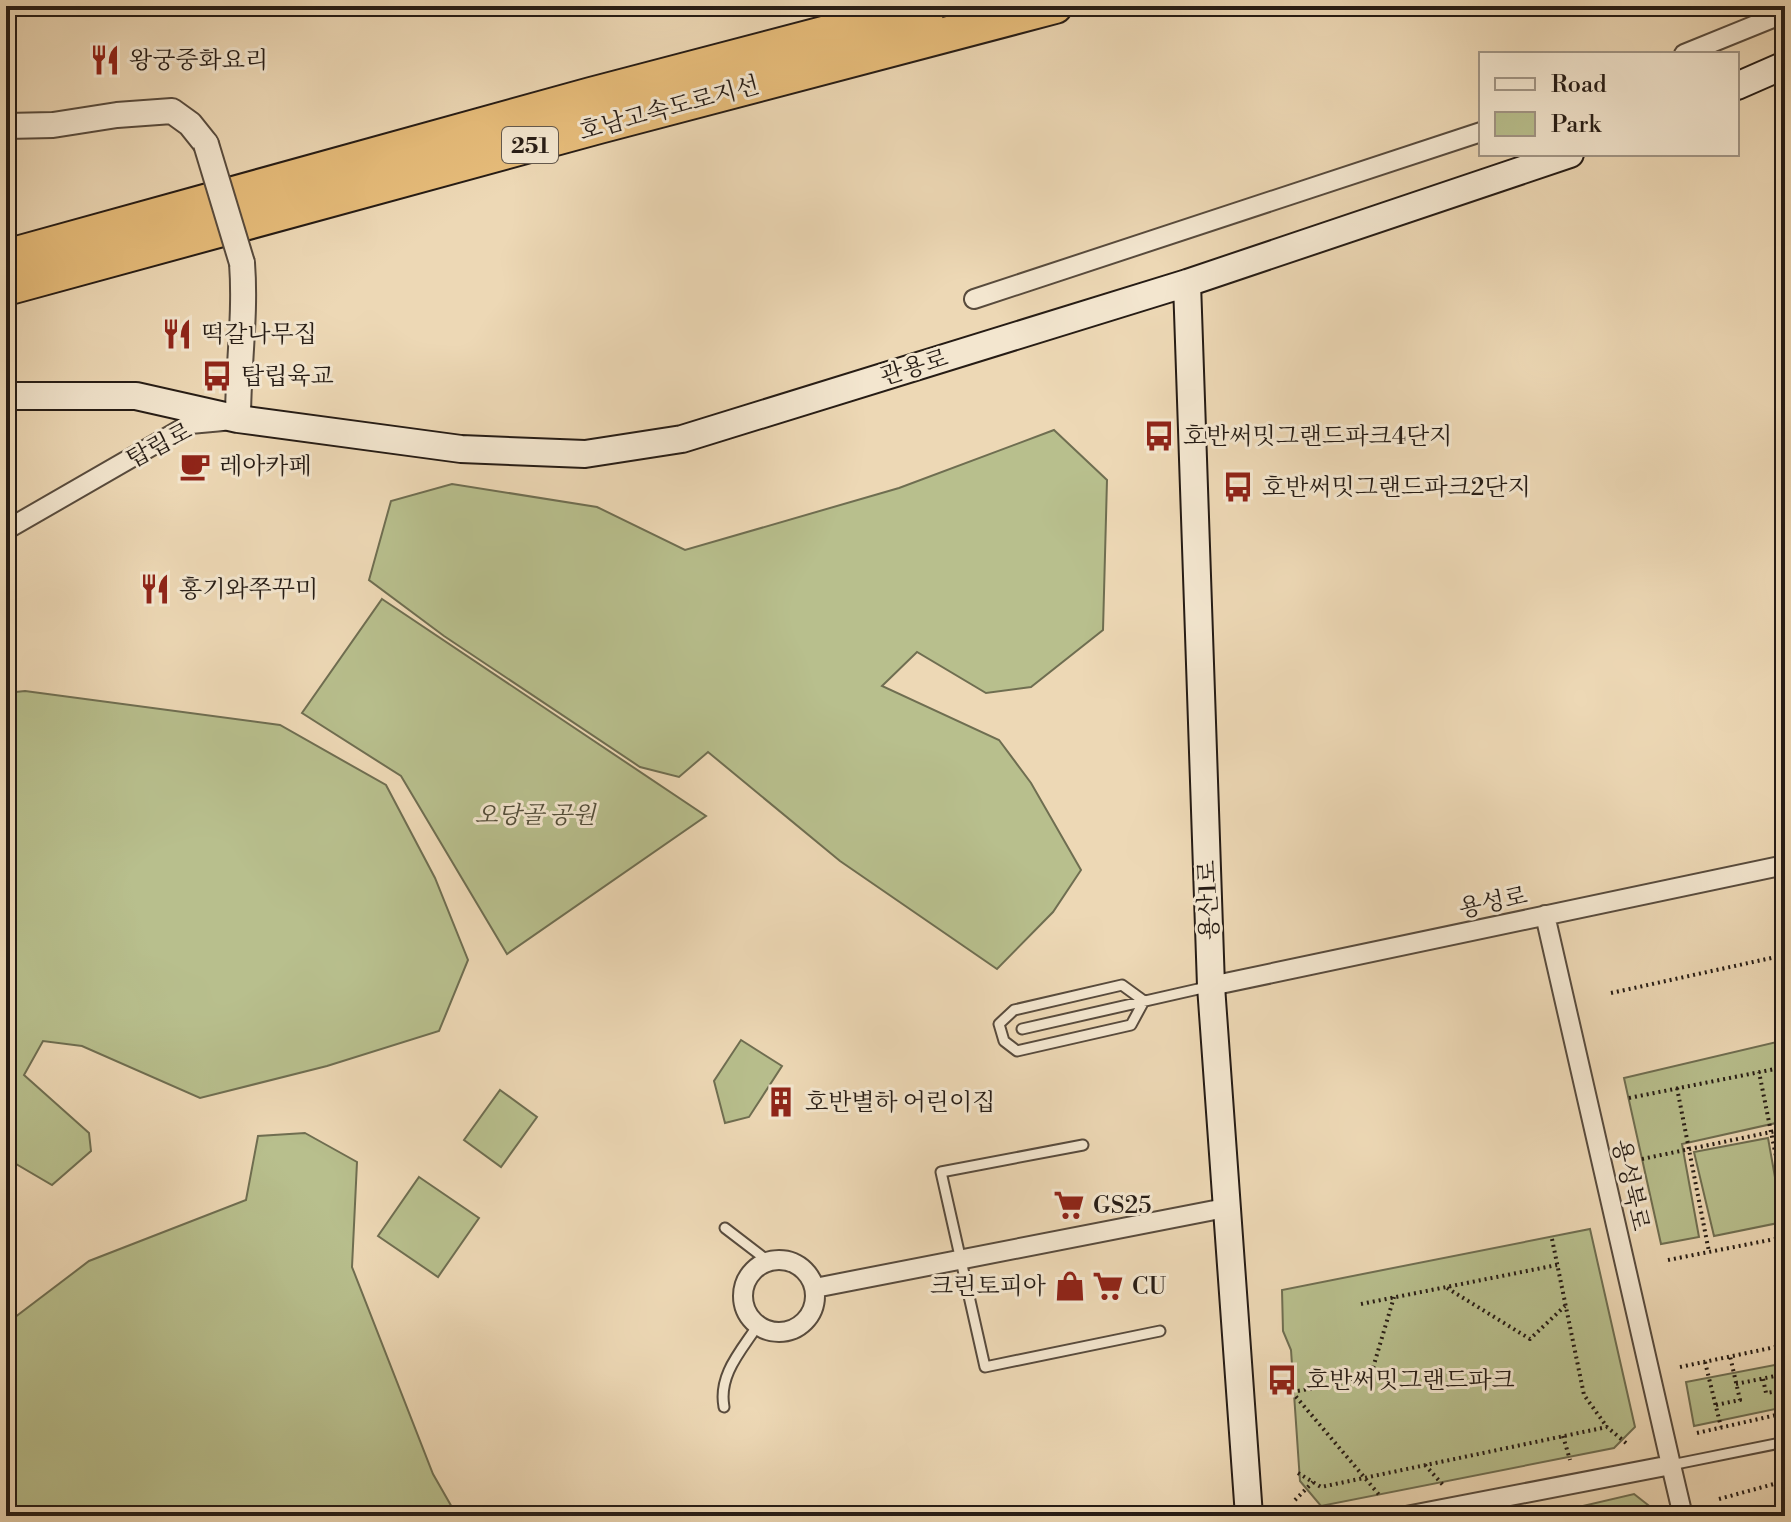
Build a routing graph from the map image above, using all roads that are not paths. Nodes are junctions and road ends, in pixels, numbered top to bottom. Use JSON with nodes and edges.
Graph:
{"nodes":[{"id":1,"x":930,"y":6,"type":"edge"},
{"id":2,"x":1055,"y":6,"type":"edge"},
{"id":3,"x":1785,"y":13,"type":"edge"},
{"id":4,"x":1689,"y":52,"type":"edge"},
{"id":5,"x":1785,"y":65,"type":"edge"},
{"id":6,"x":1739,"y":85,"type":"edge"},
{"id":7,"x":6,"y":126,"type":"edge"},
{"id":8,"x":1479,"y":133,"type":"edge"},
{"id":9,"x":1564,"y":156,"type":"edge"},
{"id":10,"x":6,"y":257,"type":"edge"},
{"id":11,"x":1187,"y":283,"type":"junction"},
{"id":12,"x":6,"y":288,"type":"edge"},
{"id":13,"x":974,"y":299,"type":"dead end"},
{"id":14,"x":6,"y":396,"type":"edge"},
{"id":15,"x":238,"y":419,"type":"junction"},
{"id":16,"x":6,"y":530,"type":"edge"},
{"id":17,"x":1785,"y":865,"type":"edge"},
{"id":18,"x":1545,"y":915,"type":"junction"},
{"id":19,"x":1211,"y":986,"type":"junction"},
{"id":20,"x":1144,"y":1001,"type":"junction"},
{"id":21,"x":1022,"y":1029,"type":"dead end"},
{"id":22,"x":1083,"y":1145,"type":"dead end"},
{"id":23,"x":1225,"y":1208,"type":"junction"},
{"id":24,"x":725,"y":1228,"type":"dead end"},
{"id":25,"x":961,"y":1260,"type":"junction"},
{"id":26,"x":768,"y":1261,"type":"junction"},
{"id":27,"x":815,"y":1288,"type":"junction"},
{"id":28,"x":758,"y":1325,"type":"junction"},
{"id":29,"x":1160,"y":1331,"type":"dead end"},
{"id":30,"x":724,"y":1407,"type":"dead end"},
{"id":31,"x":1785,"y":1442,"type":"edge"},
{"id":32,"x":1671,"y":1465,"type":"junction"},
{"id":33,"x":1249,"y":1516,"type":"edge"},
{"id":34,"x":1406,"y":1516,"type":"edge"},
{"id":35,"x":1683,"y":1516,"type":"edge"}],
"edges":[{"from":1,"to":10,"type":"highway","name":"호남고속도로지선","number":"251"},
{"from":2,"to":12,"type":"highway","name":"호남고속도로지선","number":"251"},
{"from":3,"to":4,"type":"street"},
{"from":5,"to":6,"type":"main road"},
{"from":7,"to":15,"type":"street","bridge":true},
{"from":8,"to":13,"type":"street"},
{"from":9,"to":11,"type":"main road","name":"관용로"},
{"from":11,"to":15,"type":"main road","name":"관용로"},
{"from":11,"to":19,"type":"main road","name":"용산1로"},
{"from":14,"to":15,"type":"main road","name":"탑립로"},
{"from":15,"to":16,"type":"street","name":"탑립로"},
{"from":17,"to":18,"type":"street","name":"용성로"},
{"from":18,"to":19,"type":"street","name":"용성로"},
{"from":18,"to":32,"type":"street","name":"용성북로"},
{"from":19,"to":20,"type":"lane"},
{"from":19,"to":23,"type":"main road","name":"용산1로"},
{"from":20,"to":20,"type":"lane"},
{"from":20,"to":21,"type":"lane"},
{"from":22,"to":25,"type":"lane"},
{"from":23,"to":25,"type":"street"},
{"from":23,"to":33,"type":"main road","name":"용산1로"},
{"from":24,"to":26,"type":"lane"},
{"from":25,"to":27,"type":"street"},
{"from":25,"to":29,"type":"lane"},
{"from":26,"to":27,"type":"street"},
{"from":26,"to":28,"type":"street"},
{"from":27,"to":28,"type":"street"},
{"from":28,"to":30,"type":"lane"},
{"from":31,"to":32,"type":"lane"},
{"from":32,"to":34,"type":"street"},
{"from":32,"to":35,"type":"street","name":"용성북로"}]}
